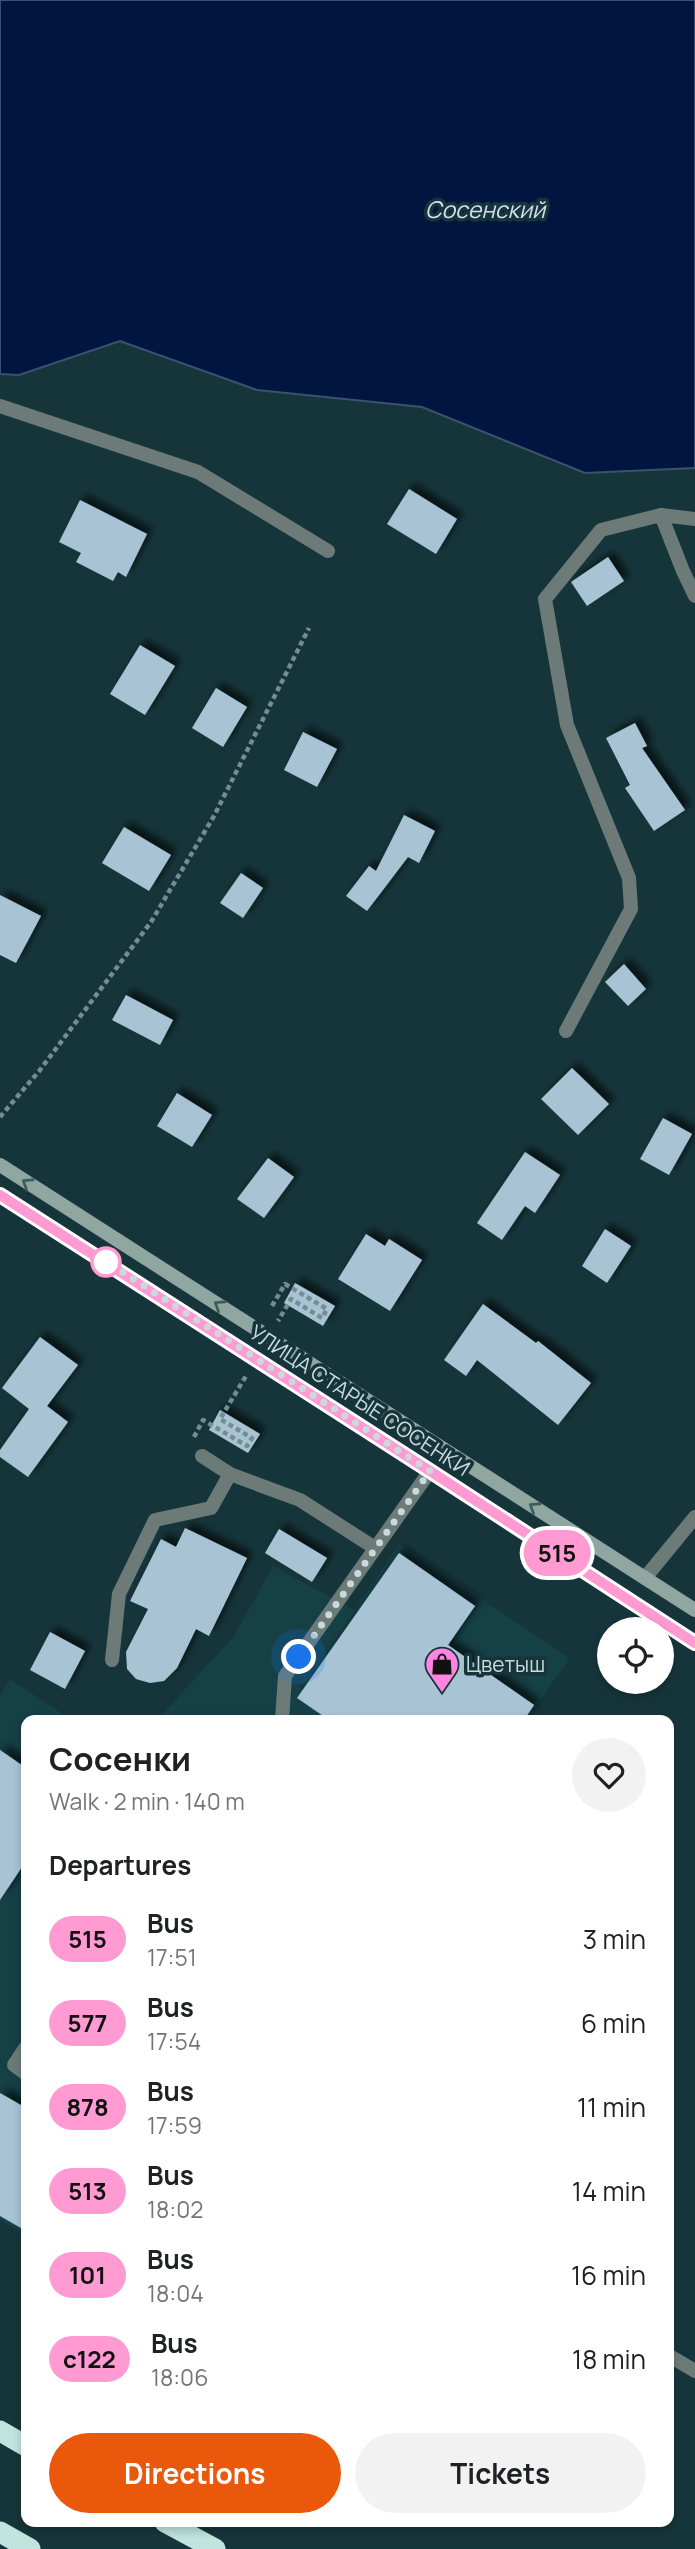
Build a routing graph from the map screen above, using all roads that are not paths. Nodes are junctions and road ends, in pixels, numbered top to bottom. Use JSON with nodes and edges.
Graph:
{"nodes":[{"id":1,"x":0,"y":405,"type":"edge"},
{"id":2,"x":661,"y":515,"type":"junction"},
{"id":3,"x":695,"y":519,"type":"edge"},
{"id":4,"x":328,"y":551,"type":"dead end"},
{"id":5,"x":695,"y":596,"type":"edge"},
{"id":6,"x":566,"y":1031,"type":"dead end"},
{"id":7,"x":0,"y":1165,"type":"edge"},
{"id":8,"x":0,"y":1195,"type":"edge"},
{"id":9,"x":202,"y":1456,"type":"dead end"},
{"id":10,"x":430,"y":1471,"type":"junction"},
{"id":11,"x":230,"y":1474,"type":"junction"},
{"id":12,"x":695,"y":1517,"type":"edge"},
{"id":13,"x":375,"y":1548,"type":"junction"},
{"id":14,"x":646,"y":1578,"type":"junction"},
{"id":15,"x":695,"y":1610,"type":"edge"},
{"id":16,"x":695,"y":1644,"type":"edge"},
{"id":17,"x":112,"y":1660,"type":"dead end"},
{"id":18,"x":282,"y":1715,"type":"edge"},
{"id":19,"x":21,"y":2054,"type":"edge"},
{"id":20,"x":21,"y":2070,"type":"edge"},
{"id":21,"x":674,"y":2359,"type":"edge"},
{"id":22,"x":695,"y":2371,"type":"edge"},
{"id":23,"x":0,"y":2431,"type":"edge"},
{"id":24,"x":21,"y":2443,"type":"edge"},
{"id":25,"x":174,"y":2527,"type":"edge"},
{"id":26,"x":0,"y":2532,"type":"edge"},
{"id":27,"x":30,"y":2549,"type":"edge"},
{"id":28,"x":215,"y":2549,"type":"edge"}],
"edges":[{"from":1,"to":4,"type":"lane"},
{"from":2,"to":3,"type":"lane"},
{"from":2,"to":5,"type":"lane"},
{"from":2,"to":6,"type":"lane"},
{"from":14,"to":7,"type":"main road","name":"УЛИЦА СТАРЫЕ СОСЕНКИ","one_way":true},
{"from":8,"to":10,"type":"main road","name":"УЛИЦА СТАРЫЕ СОСЕНКИ"},
{"from":9,"to":11,"type":"lane"},
{"from":10,"to":13,"type":"lane"},
{"from":10,"to":16,"type":"main road","name":"УЛИЦА СТАРЫЕ СОСЕНКИ"},
{"from":11,"to":13,"type":"lane"},
{"from":11,"to":17,"type":"lane"},
{"from":12,"to":14,"type":"lane"},
{"from":13,"to":18,"type":"lane"},
{"from":14,"to":15,"type":"main road","name":"УЛИЦА СТАРЫЕ СОСЕНКИ"},
{"from":19,"to":20,"type":"lane"},
{"from":21,"to":22,"type":"lane"},
{"from":23,"to":24,"type":"highway"},
{"from":25,"to":28,"type":"highway"},
{"from":26,"to":27,"type":"highway"}]}
